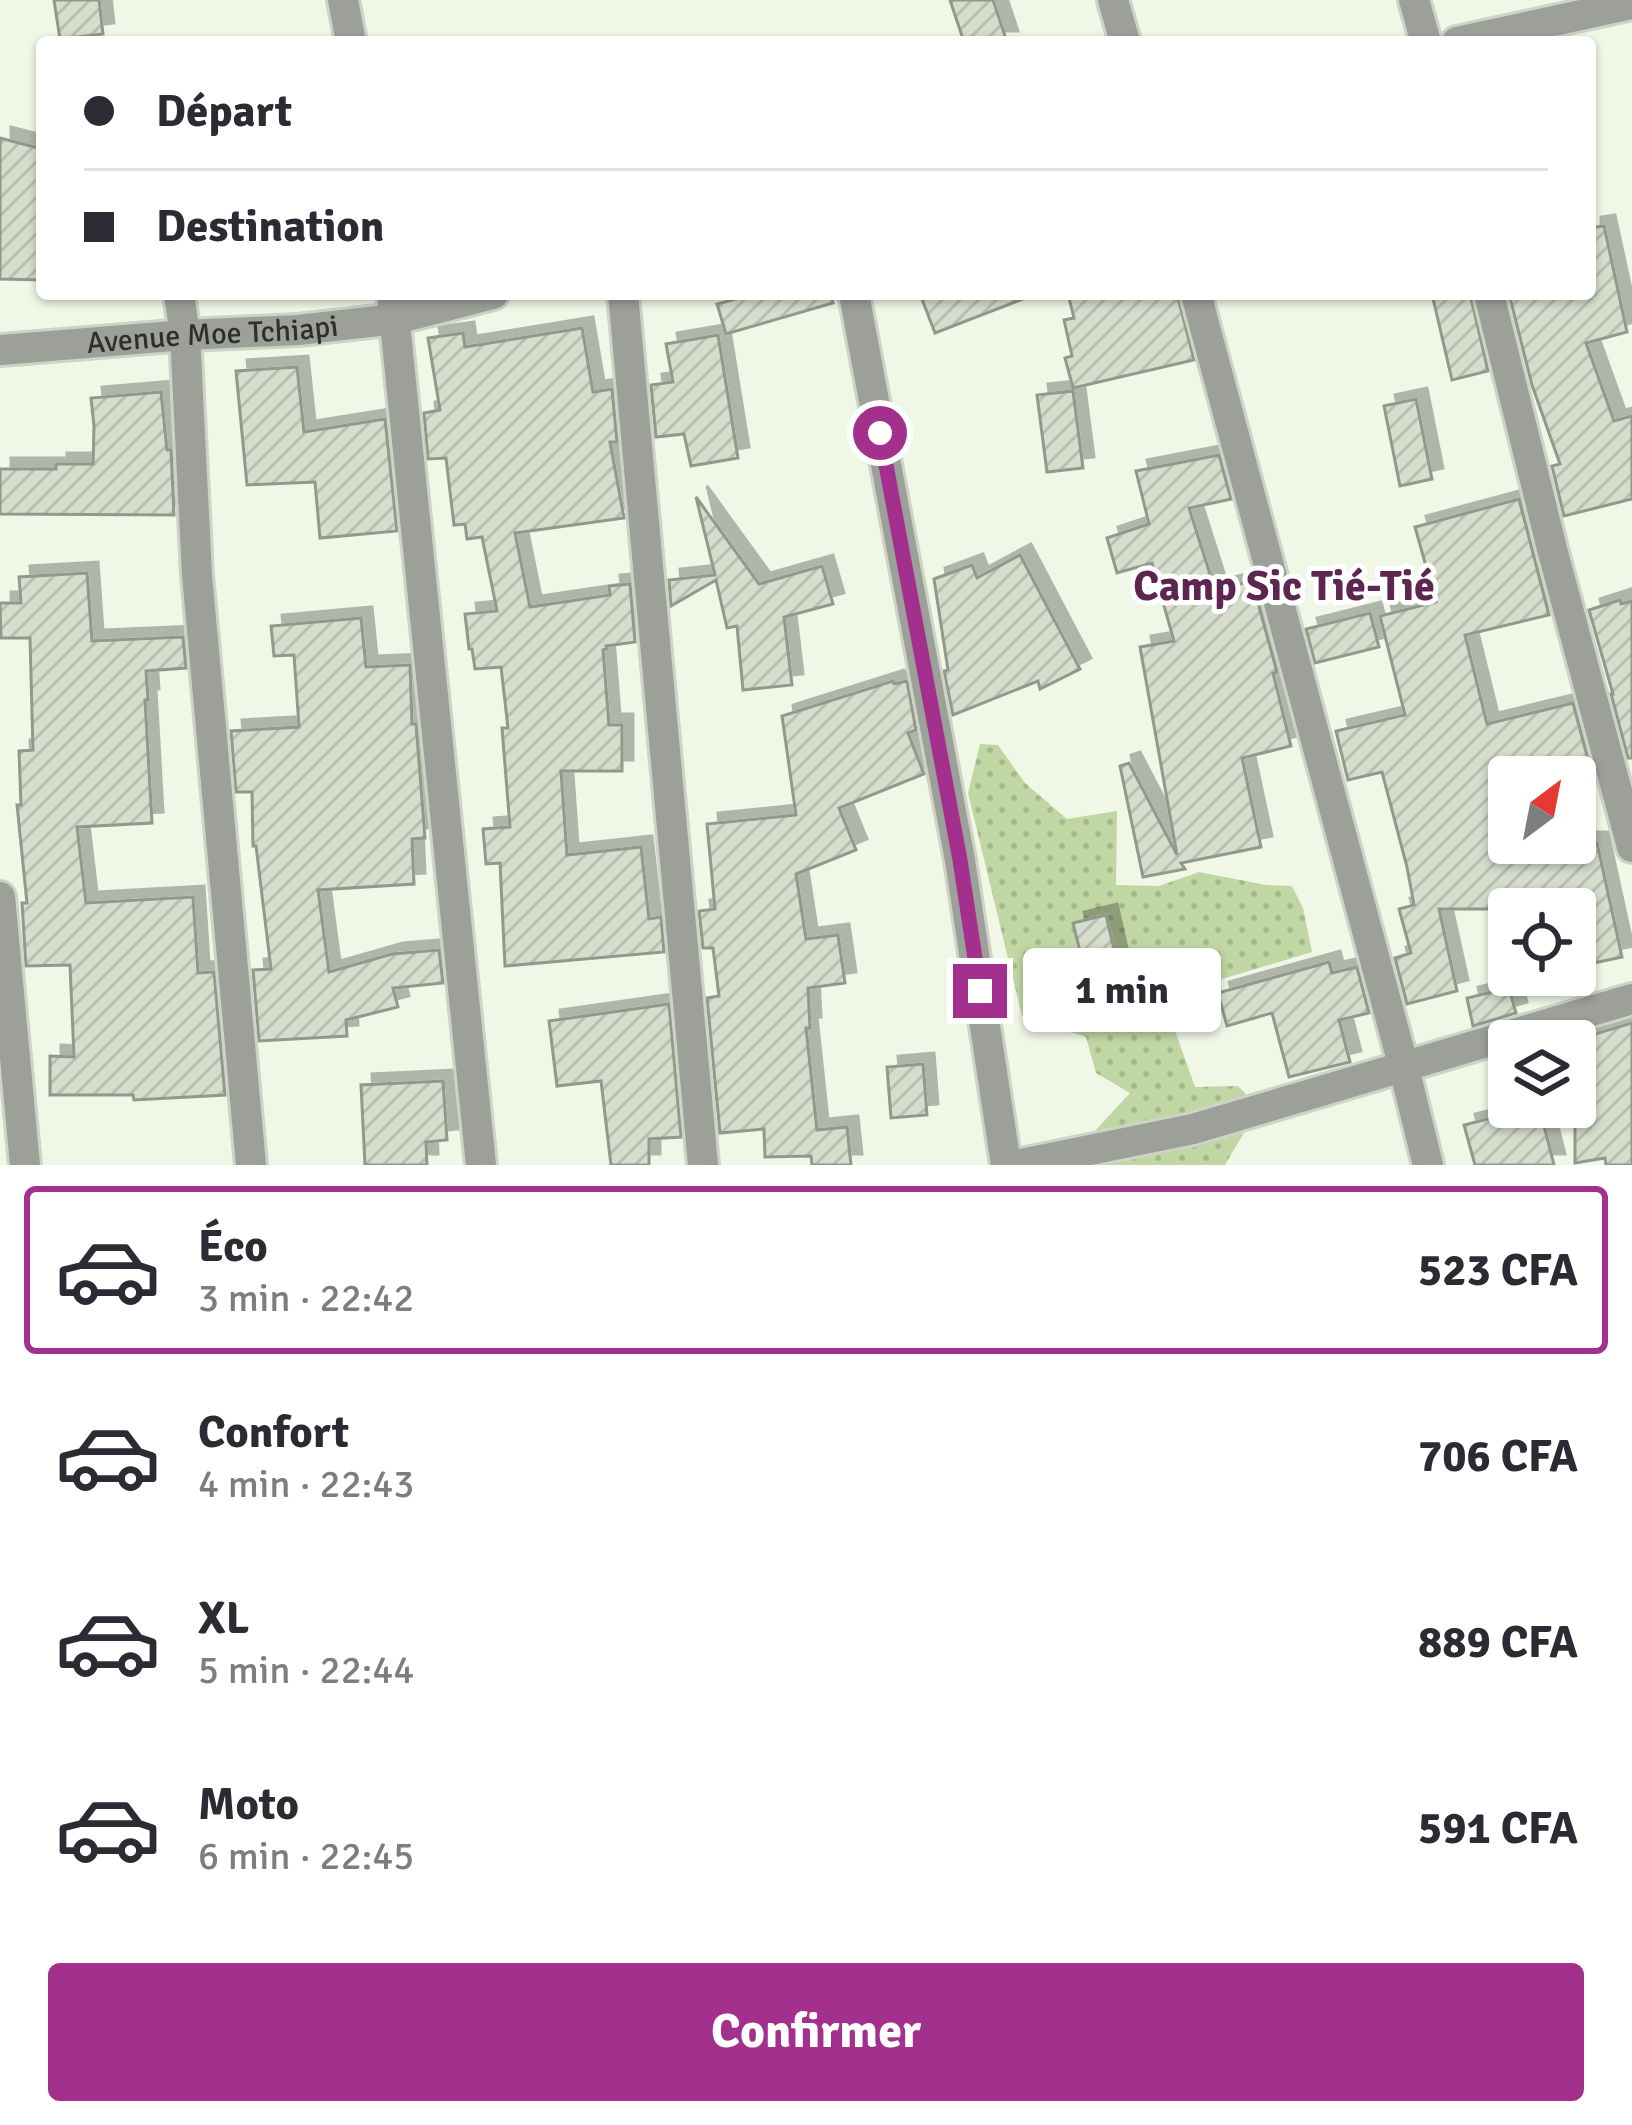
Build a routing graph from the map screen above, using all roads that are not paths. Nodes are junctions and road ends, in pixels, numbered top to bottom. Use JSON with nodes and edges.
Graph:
{"nodes":[{"id":1,"x":343,"y":0,"type":"edge"},
{"id":2,"x":1113,"y":0,"type":"edge"},
{"id":3,"x":1414,"y":0,"type":"edge"},
{"id":4,"x":1632,"y":4,"type":"edge"},
{"id":5,"x":350,"y":36,"type":"edge"},
{"id":6,"x":1123,"y":36,"type":"edge"},
{"id":7,"x":1424,"y":36,"type":"edge"},
{"id":8,"x":1485,"y":36,"type":"edge"},
{"id":9,"x":180,"y":300,"type":"edge"},
{"id":10,"x":444,"y":300,"type":"edge"},
{"id":11,"x":624,"y":300,"type":"edge"},
{"id":12,"x":855,"y":300,"type":"edge"},
{"id":13,"x":1198,"y":300,"type":"edge"},
{"id":14,"x":1490,"y":300,"type":"edge"},
{"id":15,"x":394,"y":306,"type":"edge"},
{"id":16,"x":185,"y":335,"type":"junction"},
{"id":17,"x":0,"y":350,"type":"edge"},
{"id":18,"x":1632,"y":847,"type":"edge"},
{"id":19,"x":0,"y":897,"type":"edge"},
{"id":20,"x":1632,"y":999,"type":"edge"},
{"id":21,"x":5,"y":1013,"type":"edge"},
{"id":22,"x":1404,"y":1068,"type":"junction"},
{"id":23,"x":25,"y":1165,"type":"edge"},
{"id":24,"x":251,"y":1165,"type":"edge"},
{"id":25,"x":481,"y":1165,"type":"edge"},
{"id":26,"x":703,"y":1165,"type":"edge"},
{"id":27,"x":1006,"y":1165,"type":"edge"},
{"id":28,"x":1016,"y":1165,"type":"edge"},
{"id":29,"x":1428,"y":1165,"type":"edge"}],
"edges":[{"from":1,"to":5,"type":"street"},
{"from":2,"to":6,"type":"street"},
{"from":3,"to":7,"type":"street"},
{"from":4,"to":8,"type":"street"},
{"from":9,"to":16,"type":"street"},
{"from":10,"to":15,"type":"street","name":"Avenue Moe Tchiapi"},
{"from":11,"to":26,"type":"street"},
{"from":12,"to":27,"type":"street"},
{"from":13,"to":22,"type":"street"},
{"from":14,"to":18,"type":"street"},
{"from":15,"to":16,"type":"street","name":"Avenue Moe Tchiapi"},
{"from":15,"to":25,"type":"street"},
{"from":16,"to":17,"type":"street","name":"Avenue Moe Tchiapi"},
{"from":16,"to":24,"type":"street"},
{"from":19,"to":21,"type":"street"},
{"from":20,"to":22,"type":"street"},
{"from":21,"to":23,"type":"street"},
{"from":22,"to":28,"type":"street"},
{"from":22,"to":29,"type":"street"}]}
